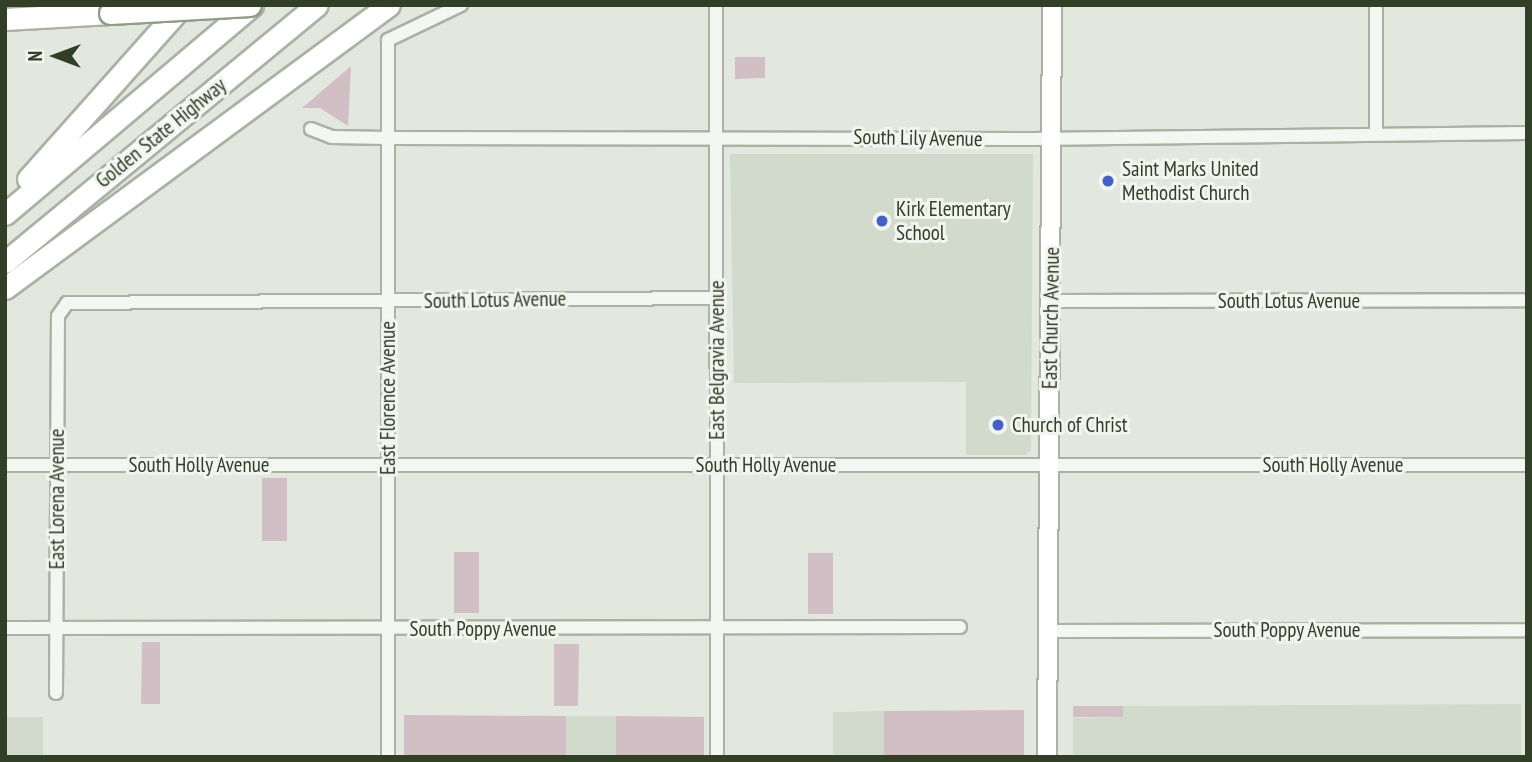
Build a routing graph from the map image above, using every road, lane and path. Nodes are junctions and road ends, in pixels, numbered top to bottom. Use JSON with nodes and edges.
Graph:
{"nodes":[{"id":1,"x":183,"y":5,"type":"edge"},
{"id":2,"x":251,"y":5,"type":"edge"},
{"id":3,"x":317,"y":5,"type":"edge"},
{"id":4,"x":389,"y":5,"type":"edge"},
{"id":5,"x":461,"y":5,"type":"edge"},
{"id":6,"x":716,"y":5,"type":"edge"},
{"id":7,"x":1052,"y":5,"type":"edge"},
{"id":8,"x":1376,"y":5,"type":"edge"},
{"id":9,"x":5,"y":19,"type":"edge"},
{"id":10,"x":311,"y":129,"type":"dead end"},
{"id":11,"x":1376,"y":133,"type":"junction"},
{"id":12,"x":1527,"y":133,"type":"edge"},
{"id":13,"x":716,"y":136,"type":"junction"},
{"id":14,"x":388,"y":138,"type":"junction"},
{"id":15,"x":1053,"y":138,"type":"junction"},
{"id":16,"x":5,"y":202,"type":"edge"},
{"id":17,"x":5,"y":214,"type":"edge"},
{"id":18,"x":5,"y":262,"type":"edge"},
{"id":19,"x":5,"y":288,"type":"edge"},
{"id":20,"x":716,"y":298,"type":"junction"},
{"id":21,"x":1527,"y":300,"type":"edge"},
{"id":22,"x":388,"y":301,"type":"junction"},
{"id":23,"x":1051,"y":301,"type":"junction"},
{"id":24,"x":64,"y":305,"type":"joint"},
{"id":25,"x":5,"y":465,"type":"edge"},
{"id":26,"x":57,"y":465,"type":"junction"},
{"id":27,"x":388,"y":465,"type":"junction"},
{"id":28,"x":717,"y":465,"type":"junction"},
{"id":29,"x":1527,"y":465,"type":"edge"},
{"id":30,"x":1049,"y":466,"type":"junction"},
{"id":31,"x":717,"y":627,"type":"junction"},
{"id":32,"x":960,"y":627,"type":"dead end"},
{"id":33,"x":5,"y":628,"type":"edge"},
{"id":34,"x":57,"y":628,"type":"junction"},
{"id":35,"x":388,"y":629,"type":"junction"},
{"id":36,"x":1527,"y":630,"type":"edge"},
{"id":37,"x":1048,"y":631,"type":"junction"},
{"id":38,"x":56,"y":693,"type":"dead end"},
{"id":39,"x":388,"y":757,"type":"edge"},
{"id":40,"x":717,"y":757,"type":"edge"},
{"id":41,"x":1047,"y":757,"type":"edge"}],
"edges":[{"from":1,"to":16,"type":"highway"},
{"from":2,"to":9,"type":"highway","bridge":true},
{"from":2,"to":17,"type":"highway","name":"Golden State Highway"},
{"from":3,"to":18,"type":"highway","name":"Golden State Highway"},
{"from":4,"to":19,"type":"highway"},
{"from":5,"to":14,"type":"street","name":"East Florence Avenue"},
{"from":6,"to":13,"type":"street","name":"East Belgravia Avenue"},
{"from":7,"to":15,"type":"street","name":"East Church Avenue"},
{"from":8,"to":11,"type":"street"},
{"from":10,"to":14,"type":"street","name":"South Lily Avenue"},
{"from":11,"to":12,"type":"street","name":"South Lily Avenue"},
{"from":11,"to":15,"type":"street","name":"South Lily Avenue"},
{"from":13,"to":14,"type":"street","name":"South Lily Avenue"},
{"from":13,"to":15,"type":"street","name":"South Lily Avenue"},
{"from":13,"to":20,"type":"street","name":"East Belgravia Avenue"},
{"from":14,"to":22,"type":"street","name":"East Florence Avenue"},
{"from":15,"to":23,"type":"street","name":"East Church Avenue"},
{"from":20,"to":22,"type":"street","name":"South Lotus Avenue"},
{"from":20,"to":28,"type":"street","name":"East Belgravia Avenue"},
{"from":21,"to":23,"type":"street","name":"South Lotus Avenue"},
{"from":22,"to":24,"type":"street","name":"South Lotus Avenue"},
{"from":22,"to":27,"type":"street","name":"East Florence Avenue"},
{"from":23,"to":30,"type":"street","name":"East Church Avenue"},
{"from":24,"to":26,"type":"street","name":"East Lorena Avenue"},
{"from":25,"to":26,"type":"street","name":"South Holly Avenue"},
{"from":26,"to":27,"type":"street","name":"South Holly Avenue"},
{"from":26,"to":34,"type":"street","name":"East Lorena Avenue"},
{"from":27,"to":28,"type":"street","name":"South Holly Avenue"},
{"from":27,"to":35,"type":"street","name":"East Florence Avenue"},
{"from":28,"to":30,"type":"street","name":"South Holly Avenue"},
{"from":28,"to":31,"type":"street","name":"East Belgravia Avenue"},
{"from":29,"to":30,"type":"street","name":"South Holly Avenue"},
{"from":30,"to":37,"type":"street","name":"East Church Avenue"},
{"from":31,"to":32,"type":"street","name":"South Poppy Avenue"},
{"from":31,"to":35,"type":"street","name":"South Poppy Avenue"},
{"from":31,"to":40,"type":"street","name":"East Belgravia Avenue"},
{"from":33,"to":34,"type":"street","name":"South Poppy Avenue"},
{"from":34,"to":35,"type":"street","name":"South Poppy Avenue"},
{"from":34,"to":38,"type":"street","name":"East Lorena Avenue"},
{"from":35,"to":39,"type":"street","name":"East Florence Avenue"},
{"from":36,"to":37,"type":"street","name":"South Poppy Avenue"},
{"from":37,"to":41,"type":"street","name":"East Church Avenue"}]}
